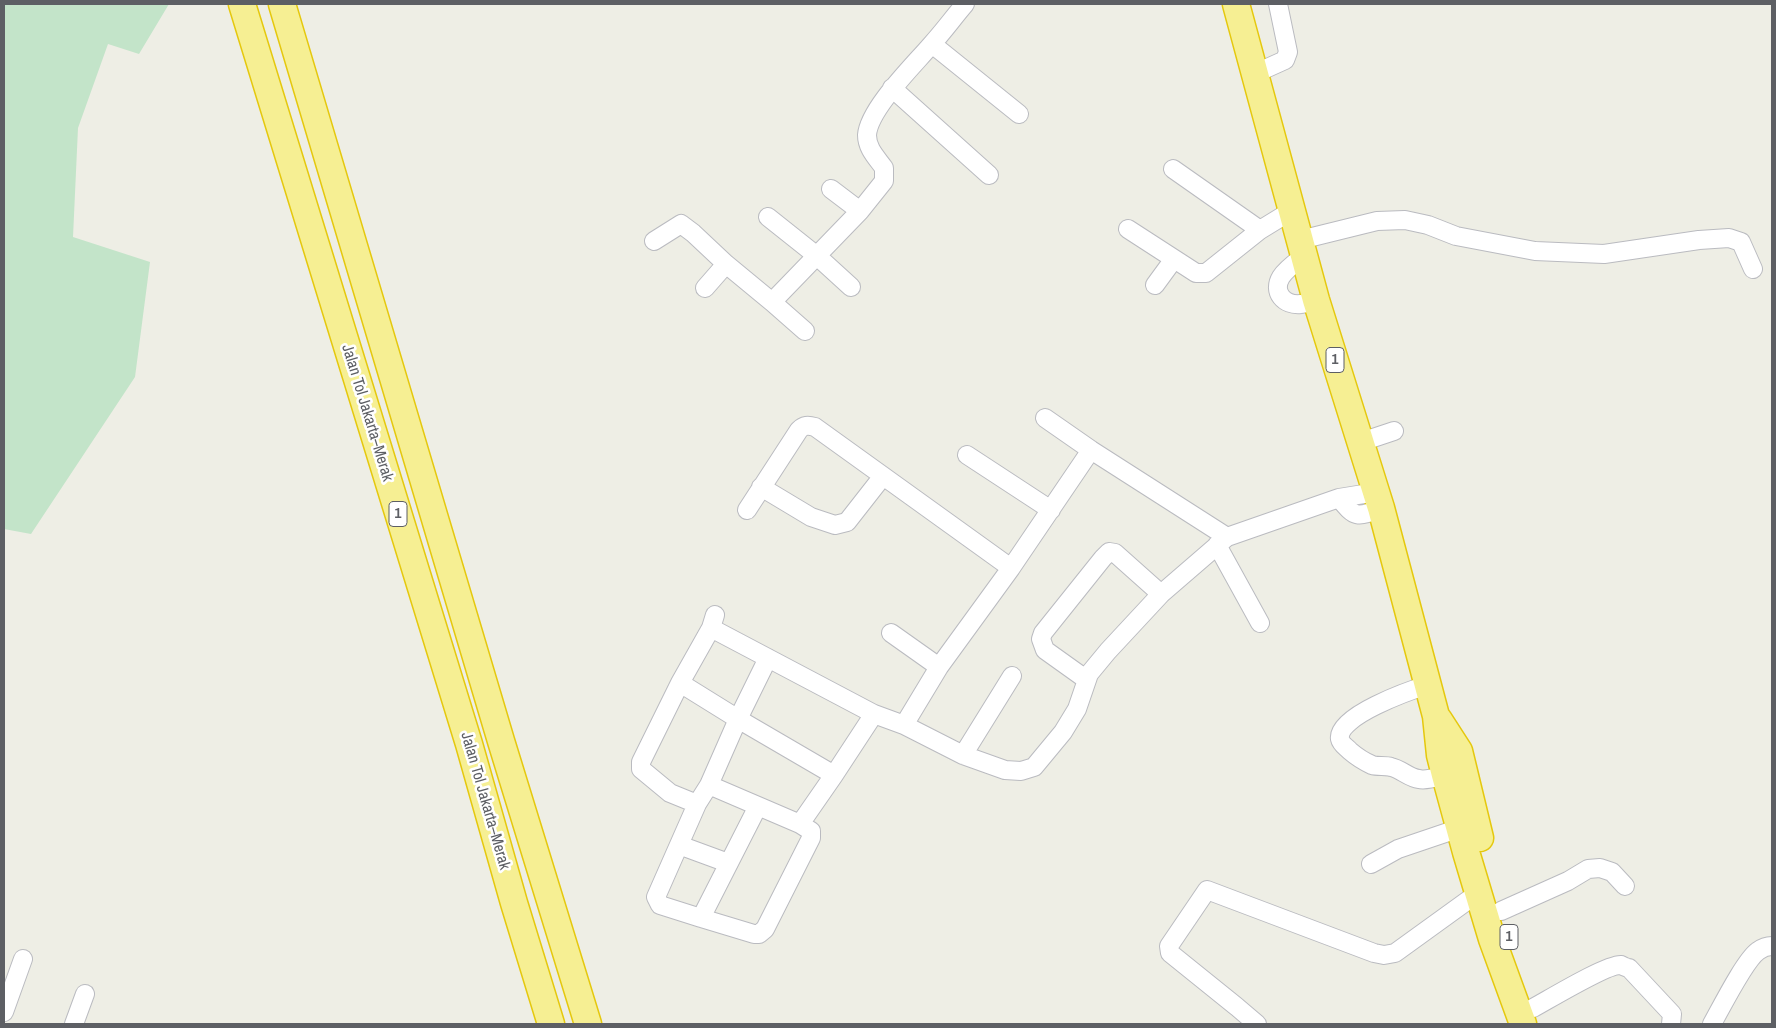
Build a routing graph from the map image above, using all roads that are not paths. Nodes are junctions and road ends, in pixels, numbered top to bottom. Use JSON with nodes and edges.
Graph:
{"nodes":[{"id":1,"x":242,"y":4,"type":"edge"},
{"id":2,"x":282,"y":4,"type":"edge"},
{"id":3,"x":965,"y":4,"type":"edge"},
{"id":4,"x":1236,"y":4,"type":"edge"},
{"id":5,"x":1278,"y":4,"type":"edge"},
{"id":6,"x":932,"y":44,"type":"junction"},
{"id":7,"x":1254,"y":74,"type":"junction"},
{"id":8,"x":892,"y":88,"type":"junction"},
{"id":9,"x":1019,"y":114,"type":"dead end"},
{"id":10,"x":1172,"y":169,"type":"dead end"},
{"id":11,"x":989,"y":175,"type":"dead end"},
{"id":12,"x":831,"y":189,"type":"dead end"},
{"id":13,"x":860,"y":211,"type":"junction"},
{"id":14,"x":1291,"y":212,"type":"junction"},
{"id":15,"x":768,"y":217,"type":"dead end"},
{"id":16,"x":1128,"y":229,"type":"dead end"},
{"id":17,"x":1260,"y":230,"type":"junction"},
{"id":18,"x":654,"y":241,"type":"dead end"},
{"id":19,"x":1302,"y":248,"type":"junction"},
{"id":20,"x":817,"y":256,"type":"junction"},
{"id":21,"x":1174,"y":260,"type":"junction"},
{"id":22,"x":726,"y":264,"type":"junction"},
{"id":23,"x":1753,"y":269,"type":"dead end"},
{"id":24,"x":1155,"y":285,"type":"dead end"},
{"id":25,"x":851,"y":287,"type":"dead end"},
{"id":26,"x":705,"y":288,"type":"dead end"},
{"id":27,"x":1316,"y":300,"type":"junction"},
{"id":28,"x":772,"y":302,"type":"junction"},
{"id":29,"x":805,"y":332,"type":"dead end"},
{"id":30,"x":1045,"y":418,"type":"dead end"},
{"id":31,"x":1394,"y":430,"type":"dead end"},
{"id":32,"x":1360,"y":442,"type":"junction"},
{"id":33,"x":1091,"y":450,"type":"junction"},
{"id":34,"x":968,"y":455,"type":"dead end"},
{"id":35,"x":883,"y":476,"type":"junction"},
{"id":36,"x":761,"y":487,"type":"junction"},
{"id":37,"x":1378,"y":500,"type":"junction"},
{"id":38,"x":746,"y":510,"type":"dead end"},
{"id":39,"x":1050,"y":510,"type":"junction"},
{"id":40,"x":1222,"y":541,"type":"junction"},
{"id":41,"x":1011,"y":568,"type":"junction"},
{"id":42,"x":1160,"y":594,"type":"junction"},
{"id":43,"x":1260,"y":623,"type":"dead end"},
{"id":44,"x":891,"y":633,"type":"dead end"},
{"id":45,"x":768,"y":658,"type":"junction"},
{"id":46,"x":939,"y":667,"type":"junction"},
{"id":47,"x":1012,"y":676,"type":"dead end"},
{"id":48,"x":1087,"y":680,"type":"junction"},
{"id":49,"x":680,"y":683,"type":"junction"},
{"id":50,"x":1428,"y":685,"type":"junction"},
{"id":51,"x":874,"y":714,"type":"junction"},
{"id":52,"x":1436,"y":716,"type":"junction"},
{"id":53,"x":738,"y":719,"type":"junction"},
{"id":54,"x":904,"y":725,"type":"junction"},
{"id":55,"x":963,"y":755,"type":"junction"},
{"id":56,"x":834,"y":775,"type":"junction"},
{"id":57,"x":1445,"y":775,"type":"junction"},
{"id":58,"x":709,"y":785,"type":"junction"},
{"id":59,"x":697,"y":804,"type":"junction"},
{"id":60,"x":758,"y":806,"type":"junction"},
{"id":61,"x":800,"y":824,"type":"junction"},
{"id":62,"x":1460,"y":828,"type":"junction"},
{"id":63,"x":678,"y":844,"type":"junction"},
{"id":64,"x":728,"y":863,"type":"junction"},
{"id":65,"x":1371,"y":864,"type":"dead end"},
{"id":66,"x":1625,"y":886,"type":"dead end"},
{"id":67,"x":1478,"y":893,"type":"junction"},
{"id":68,"x":1501,"y":911,"type":"junction"},
{"id":69,"x":701,"y":918,"type":"junction"},
{"id":70,"x":1772,"y":946,"type":"edge"},
{"id":71,"x":23,"y":960,"type":"dead end"},
{"id":72,"x":85,"y":994,"type":"dead end"},
{"id":73,"x":4,"y":1012,"type":"edge"},
{"id":74,"x":1532,"y":1019,"type":"edge"},
{"id":75,"x":74,"y":1024,"type":"edge"},
{"id":76,"x":551,"y":1024,"type":"edge"},
{"id":77,"x":588,"y":1024,"type":"edge"},
{"id":78,"x":1257,"y":1024,"type":"edge"},
{"id":79,"x":1671,"y":1024,"type":"edge"},
{"id":80,"x":1712,"y":1024,"type":"edge"}],
"edges":[{"from":1,"to":76,"type":"highway","name":"Jalan Tol Jakarta–Merak","number":"1"},
{"from":2,"to":77,"type":"highway","name":"Jalan Tol Jakarta–Merak","number":"1"},
{"from":3,"to":6,"type":"street"},
{"from":4,"to":7,"type":"highway","number":"1"},
{"from":5,"to":7,"type":"street"},
{"from":6,"to":8,"type":"street"},
{"from":6,"to":9,"type":"street"},
{"from":7,"to":14,"type":"highway","number":"1"},
{"from":8,"to":11,"type":"street"},
{"from":8,"to":13,"type":"street"},
{"from":10,"to":17,"type":"street"},
{"from":12,"to":13,"type":"street"},
{"from":13,"to":20,"type":"street"},
{"from":14,"to":17,"type":"street"},
{"from":14,"to":19,"type":"highway","number":"1"},
{"from":15,"to":20,"type":"street"},
{"from":16,"to":21,"type":"street"},
{"from":17,"to":21,"type":"street"},
{"from":18,"to":22,"type":"street"},
{"from":19,"to":23,"type":"street"},
{"from":19,"to":27,"type":"highway","number":"1"},
{"from":19,"to":27,"type":"street"},
{"from":20,"to":25,"type":"street"},
{"from":20,"to":28,"type":"street"},
{"from":21,"to":24,"type":"street"},
{"from":22,"to":26,"type":"street"},
{"from":22,"to":28,"type":"street"},
{"from":27,"to":32,"type":"highway","number":"1"},
{"from":28,"to":29,"type":"street"},
{"from":30,"to":33,"type":"street"},
{"from":31,"to":32,"type":"street"},
{"from":32,"to":37,"type":"highway","number":"1"},
{"from":33,"to":39,"type":"street"},
{"from":33,"to":40,"type":"street"},
{"from":34,"to":39,"type":"street"},
{"from":35,"to":36,"type":"street"},
{"from":35,"to":36,"type":"street"},
{"from":35,"to":41,"type":"street"},
{"from":36,"to":38,"type":"street"},
{"from":37,"to":40,"type":"street"},
{"from":37,"to":50,"type":"highway","number":"1"},
{"from":39,"to":41,"type":"street"},
{"from":40,"to":42,"type":"street"},
{"from":40,"to":43,"type":"street"},
{"from":41,"to":46,"type":"street"},
{"from":42,"to":48,"type":"street"},
{"from":42,"to":48,"type":"street"},
{"from":44,"to":46,"type":"street"},
{"from":45,"to":49,"type":"street"},
{"from":45,"to":51,"type":"street"},
{"from":45,"to":53,"type":"street"},
{"from":46,"to":54,"type":"street"},
{"from":47,"to":55,"type":"street"},
{"from":48,"to":55,"type":"street"},
{"from":49,"to":53,"type":"street"},
{"from":49,"to":59,"type":"street"},
{"from":50,"to":52,"type":"highway","number":"1"},
{"from":50,"to":57,"type":"street"},
{"from":51,"to":54,"type":"street"},
{"from":51,"to":56,"type":"street"},
{"from":52,"to":57,"type":"highway","number":"1"},
{"from":52,"to":68,"type":"highway","number":"1"},
{"from":53,"to":56,"type":"street"},
{"from":53,"to":58,"type":"street"},
{"from":54,"to":55,"type":"street"},
{"from":56,"to":61,"type":"street"},
{"from":57,"to":62,"type":"highway","number":"1"},
{"from":58,"to":59,"type":"street"},
{"from":58,"to":60,"type":"street"},
{"from":59,"to":63,"type":"street"},
{"from":60,"to":61,"type":"street"},
{"from":60,"to":64,"type":"street"},
{"from":61,"to":69,"type":"street"},
{"from":62,"to":65,"type":"street"},
{"from":62,"to":67,"type":"highway","number":"1"},
{"from":63,"to":64,"type":"street"},
{"from":63,"to":69,"type":"street"},
{"from":64,"to":69,"type":"street"},
{"from":66,"to":68,"type":"street"},
{"from":67,"to":74,"type":"highway","number":"1"},
{"from":67,"to":78,"type":"street"},
{"from":68,"to":74,"type":"highway","number":"1"},
{"from":70,"to":80,"type":"street"},
{"from":71,"to":73,"type":"street"},
{"from":72,"to":75,"type":"street"},
{"from":74,"to":79,"type":"street"}]}
